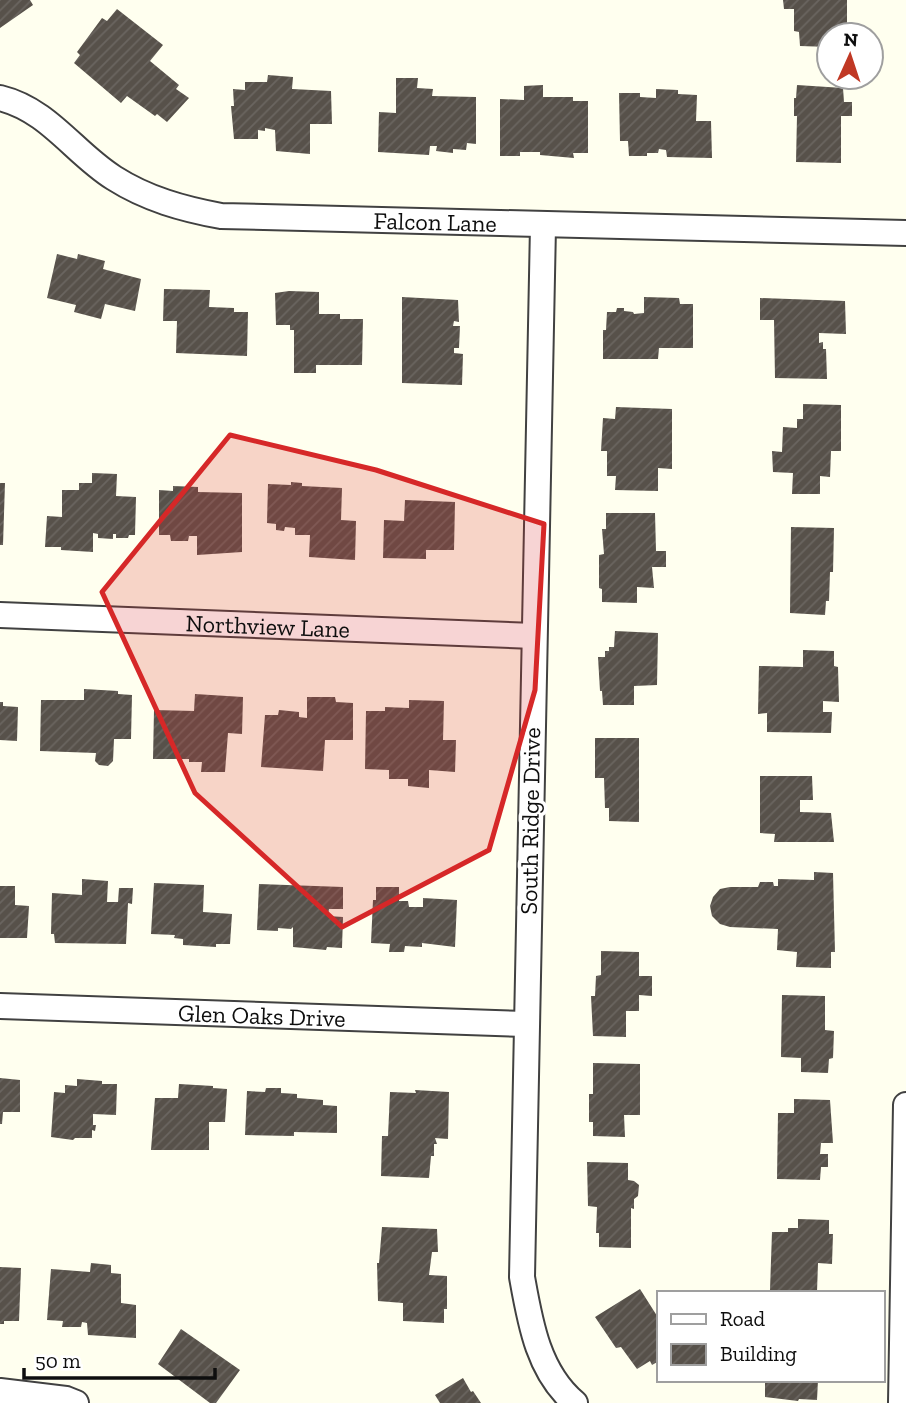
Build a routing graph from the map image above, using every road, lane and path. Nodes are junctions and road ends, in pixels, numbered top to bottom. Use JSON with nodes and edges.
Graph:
{"nodes":[{"id":1,"x":0,"y":98,"type":"edge"},
{"id":2,"x":543,"y":226,"type":"junction"},
{"id":3,"x":906,"y":233,"type":"edge"},
{"id":4,"x":0,"y":615,"type":"edge"},
{"id":5,"x":534,"y":636,"type":"junction"},
{"id":6,"x":0,"y":1006,"type":"edge"},
{"id":7,"x":526,"y":1024,"type":"junction"},
{"id":8,"x":906,"y":1105,"type":"edge"},
{"id":9,"x":0,"y":1391,"type":"edge"},
{"id":10,"x":76,"y":1403,"type":"edge"},
{"id":11,"x":575,"y":1403,"type":"edge"},
{"id":12,"x":901,"y":1403,"type":"edge"}],
"edges":[{"from":1,"to":2,"type":"street","name":"Falcon Lane"},
{"from":2,"to":3,"type":"street","name":"Falcon Lane"},
{"from":2,"to":5,"type":"street","name":"South Ridge Drive"},
{"from":4,"to":5,"type":"street","name":"Northview Lane"},
{"from":5,"to":7,"type":"street","name":"South Ridge Drive"},
{"from":6,"to":7,"type":"street","name":"Glen Oaks Drive"},
{"from":7,"to":11,"type":"street","name":"South Ridge Drive"},
{"from":8,"to":12,"type":"street"},
{"from":9,"to":10,"type":"street"}]}
